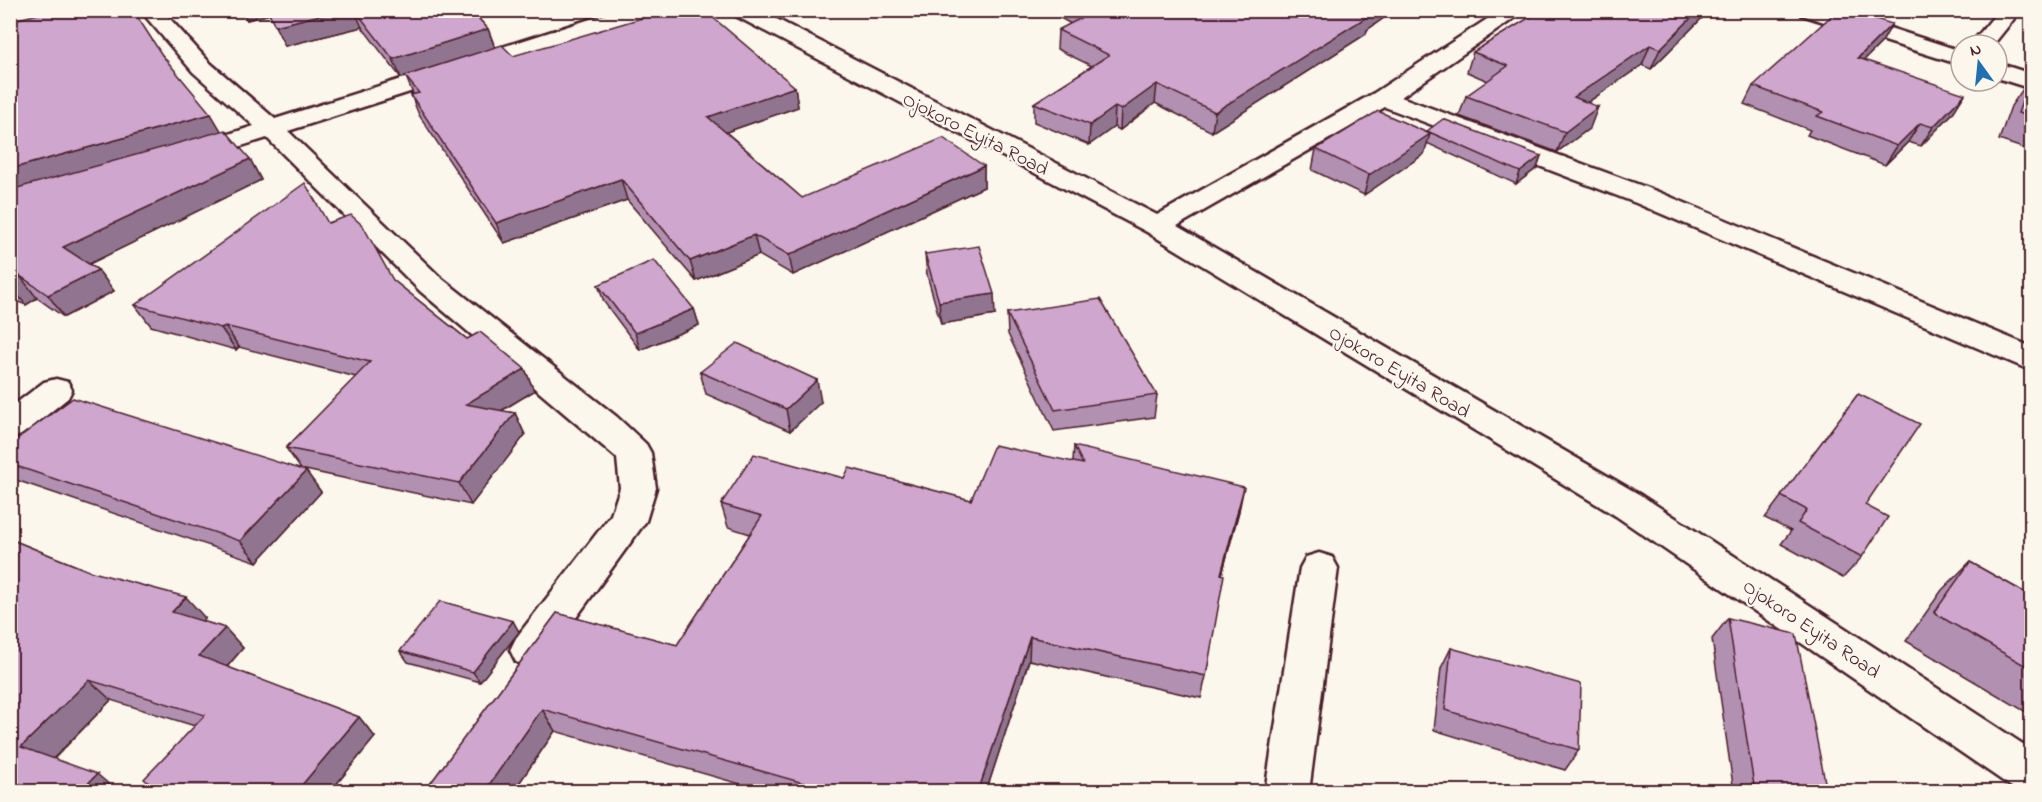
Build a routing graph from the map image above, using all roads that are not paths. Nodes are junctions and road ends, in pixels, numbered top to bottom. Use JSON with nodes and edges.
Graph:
{"nodes":[{"id":1,"x":150,"y":10,"type":"edge"},
{"id":2,"x":643,"y":10,"type":"edge"},
{"id":3,"x":742,"y":10,"type":"edge"},
{"id":4,"x":1516,"y":10,"type":"edge"},
{"id":5,"x":1810,"y":10,"type":"edge"},
{"id":6,"x":2011,"y":10,"type":"edge"},
{"id":7,"x":1991,"y":33,"type":"edge"},
{"id":8,"x":1949,"y":54,"type":"edge"},
{"id":9,"x":2009,"y":74,"type":"edge"},
{"id":10,"x":2031,"y":82,"type":"edge"},
{"id":11,"x":1383,"y":98,"type":"junction"},
{"id":12,"x":273,"y":130,"type":"junction"},
{"id":13,"x":170,"y":160,"type":"edge"},
{"id":14,"x":1157,"y":226,"type":"junction"},
{"id":15,"x":2031,"y":360,"type":"edge"},
{"id":16,"x":56,"y":390,"type":"dead end"},
{"id":17,"x":10,"y":426,"type":"edge"},
{"id":18,"x":1319,"y":568,"type":"dead end"},
{"id":19,"x":516,"y":669,"type":"edge"},
{"id":20,"x":2031,"y":775,"type":"edge"},
{"id":21,"x":1287,"y":792,"type":"edge"}],
"edges":[{"from":1,"to":12,"type":"street"},
{"from":2,"to":12,"type":"street"},
{"from":3,"to":14,"type":"street","name":"Ojokoro Eyita Road"},
{"from":4,"to":11,"type":"street"},
{"from":5,"to":8,"type":"street"},
{"from":6,"to":7,"type":"street"},
{"from":9,"to":10,"type":"street"},
{"from":11,"to":14,"type":"street"},
{"from":11,"to":15,"type":"street"},
{"from":12,"to":13,"type":"street"},
{"from":12,"to":19,"type":"street"},
{"from":14,"to":20,"type":"street","name":"Ojokoro Eyita Road"},
{"from":16,"to":17,"type":"street"},
{"from":18,"to":21,"type":"street"}]}
